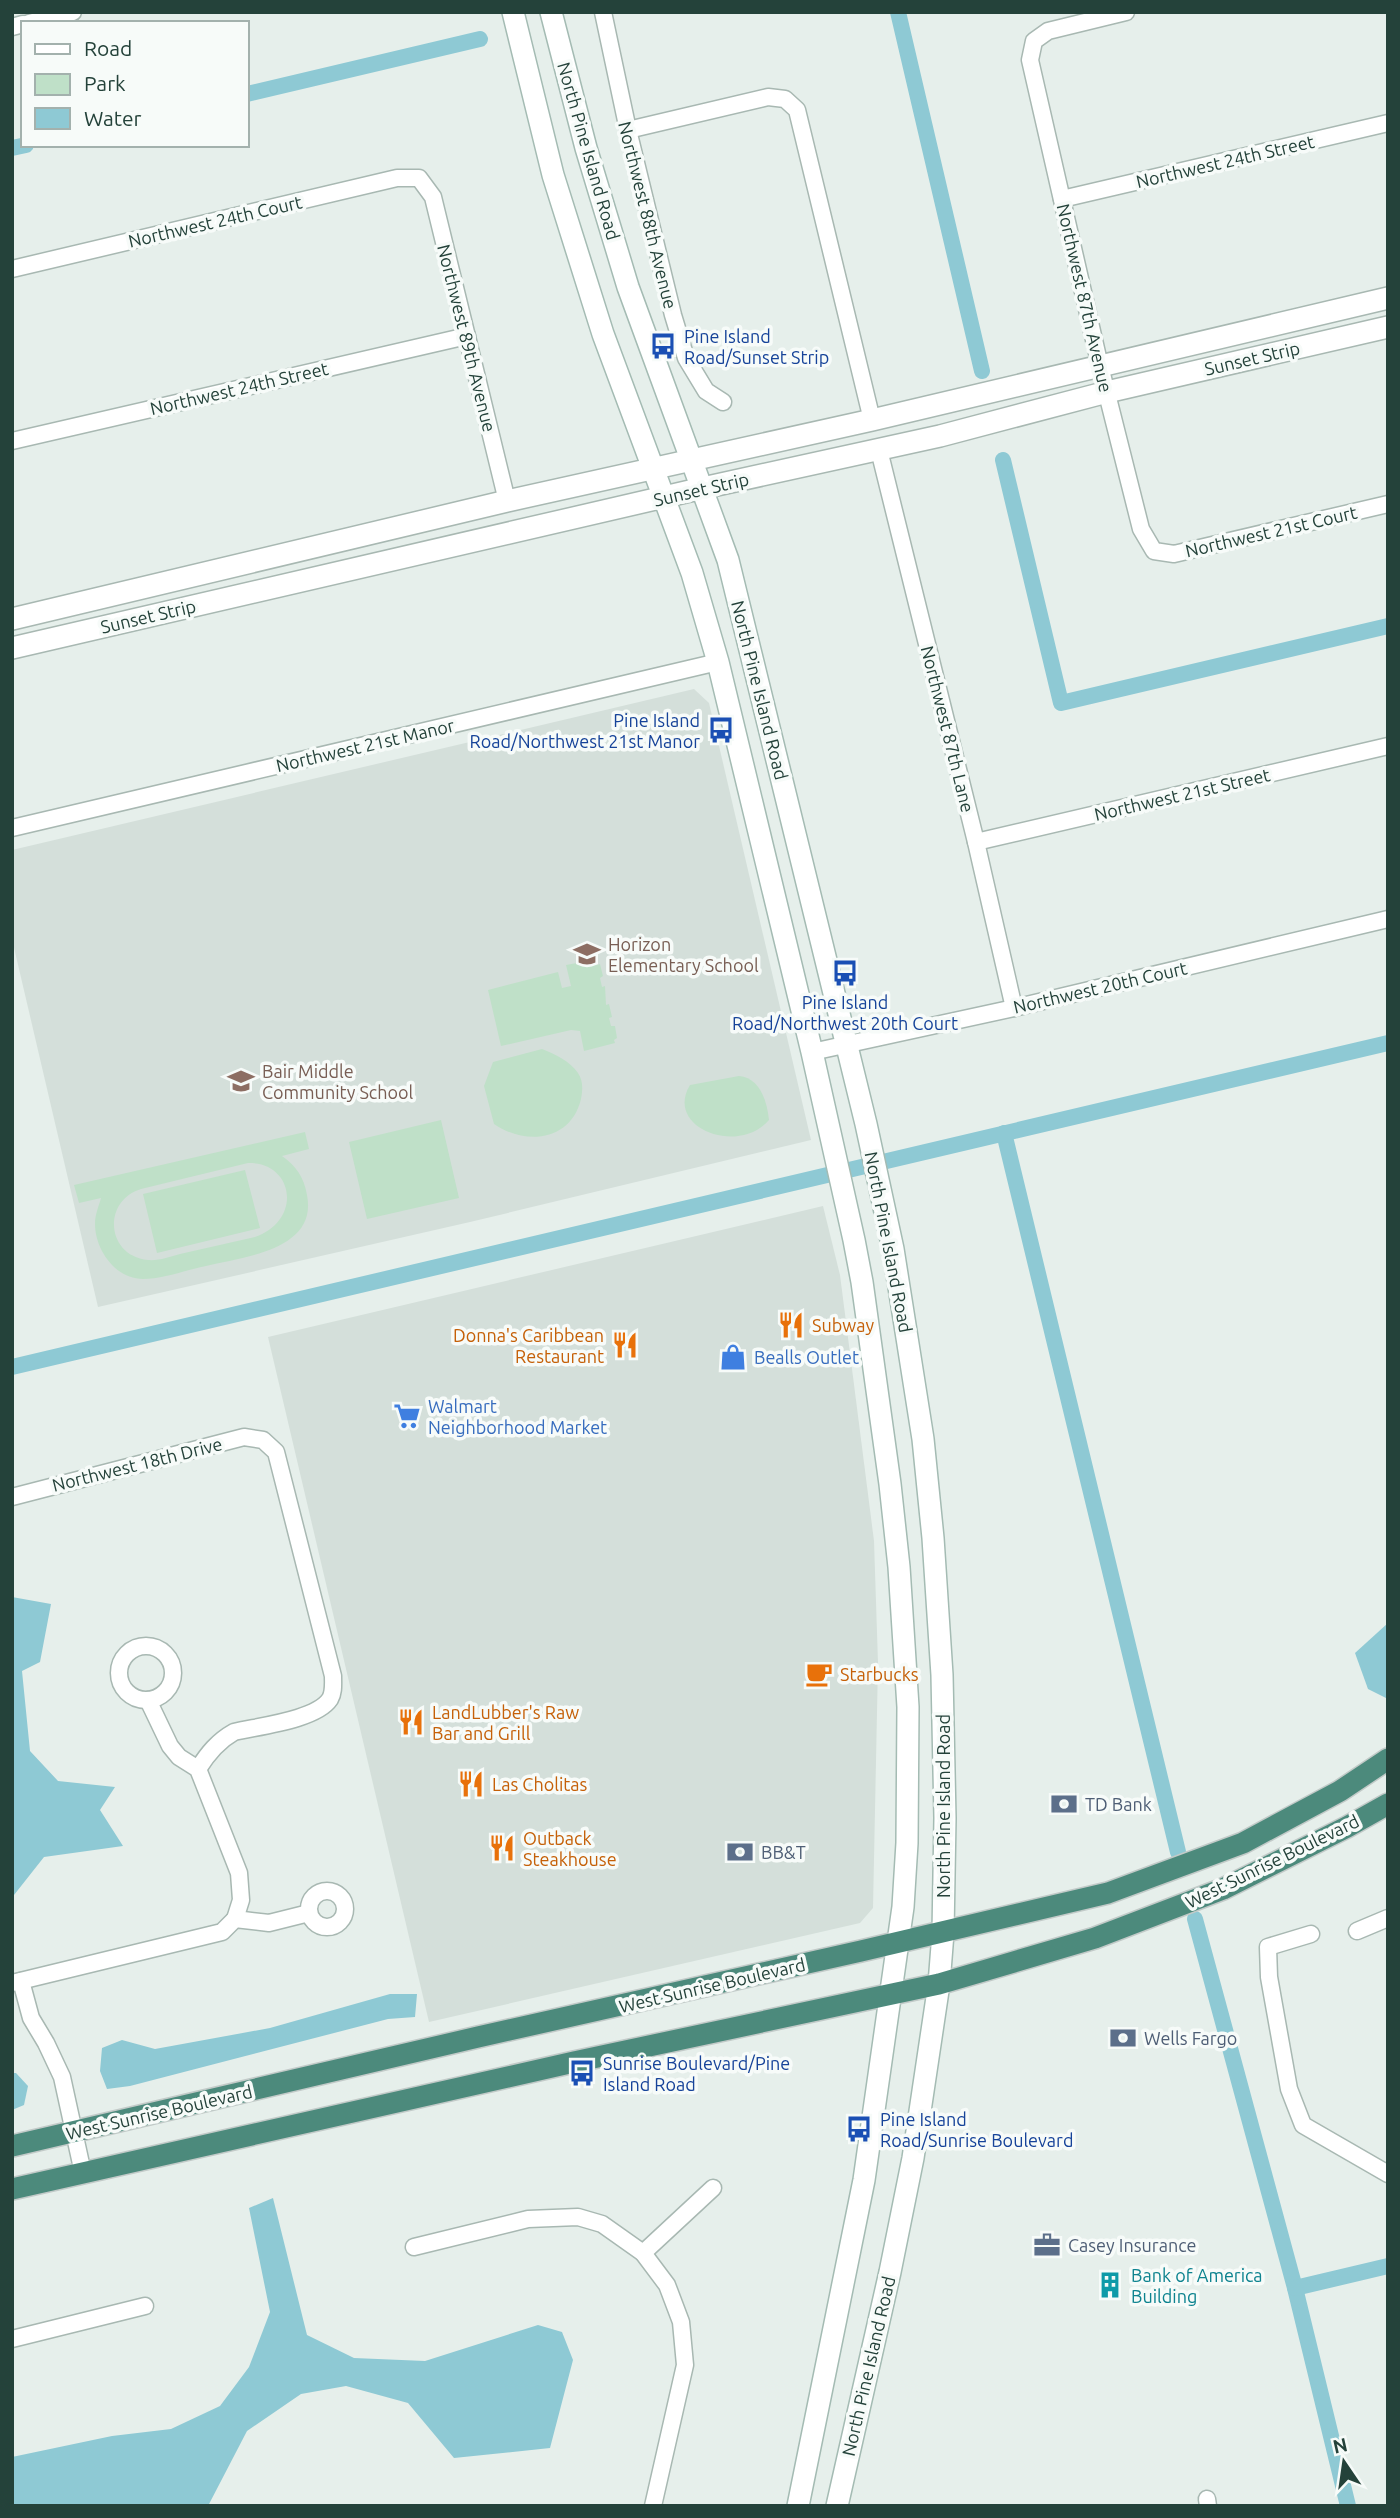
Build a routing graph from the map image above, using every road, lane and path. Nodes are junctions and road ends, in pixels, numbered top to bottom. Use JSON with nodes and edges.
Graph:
{"nodes":[{"id":1,"x":73,"y":12,"type":"edge"},
{"id":2,"x":513,"y":12,"type":"edge"},
{"id":3,"x":551,"y":12,"type":"edge"},
{"id":4,"x":603,"y":12,"type":"edge"},
{"id":5,"x":1126,"y":12,"type":"edge"},
{"id":6,"x":37,"y":21,"type":"edge"},
{"id":7,"x":1388,"y":123,"type":"edge"},
{"id":8,"x":628,"y":130,"type":"junction"},
{"id":9,"x":419,"y":178,"type":"joint"},
{"id":10,"x":1062,"y":199,"type":"junction"},
{"id":11,"x":12,"y":269,"type":"edge"},
{"id":12,"x":1388,"y":298,"type":"edge"},
{"id":13,"x":1388,"y":327,"type":"edge"},
{"id":14,"x":467,"y":336,"type":"junction"},
{"id":15,"x":1100,"y":366,"type":"junction"},
{"id":16,"x":1107,"y":392,"type":"junction"},
{"id":17,"x":723,"y":402,"type":"dead end"},
{"id":18,"x":872,"y":420,"type":"junction"},
{"id":19,"x":12,"y":441,"type":"edge"},
{"id":20,"x":879,"y":450,"type":"junction"},
{"id":21,"x":692,"y":458,"type":"junction"},
{"id":22,"x":654,"y":467,"type":"junction"},
{"id":23,"x":703,"y":488,"type":"junction"},
{"id":24,"x":665,"y":497,"type":"junction"},
{"id":25,"x":507,"y":501,"type":"junction"},
{"id":26,"x":1388,"y":504,"type":"edge"},
{"id":27,"x":1154,"y":551,"type":"joint"},
{"id":28,"x":12,"y":619,"type":"edge"},
{"id":29,"x":12,"y":648,"type":"edge"},
{"id":30,"x":718,"y":662,"type":"junction"},
{"id":31,"x":1388,"y":746,"type":"edge"},
{"id":32,"x":12,"y":828,"type":"edge"},
{"id":33,"x":976,"y":842,"type":"junction"},
{"id":34,"x":1388,"y":919,"type":"edge"},
{"id":35,"x":1014,"y":1008,"type":"junction"},
{"id":36,"x":846,"y":1045,"type":"junction"},
{"id":37,"x":812,"y":1052,"type":"junction"},
{"id":38,"x":12,"y":1497,"type":"edge"},
{"id":39,"x":148,"y":1700,"type":"dead end"},
{"id":40,"x":1388,"y":1759,"type":"edge"},
{"id":41,"x":198,"y":1769,"type":"junction"},
{"id":42,"x":1388,"y":1804,"type":"edge"},
{"id":43,"x":309,"y":1913,"type":"dead end"},
{"id":44,"x":234,"y":1919,"type":"junction"},
{"id":45,"x":1388,"y":1919,"type":"edge"},
{"id":46,"x":1357,"y":1931,"type":"dead end"},
{"id":47,"x":943,"y":1933,"type":"junction"},
{"id":48,"x":1311,"y":1934,"type":"dead end"},
{"id":49,"x":899,"y":1942,"type":"junction"},
{"id":50,"x":17,"y":1982,"type":"edge"},
{"id":51,"x":939,"y":1984,"type":"junction"},
{"id":52,"x":892,"y":1994,"type":"junction"},
{"id":53,"x":74,"y":2132,"type":"junction"},
{"id":54,"x":12,"y":2146,"type":"edge"},
{"id":55,"x":83,"y":2173,"type":"junction"},
{"id":56,"x":1388,"y":2174,"type":"edge"},
{"id":57,"x":713,"y":2188,"type":"dead end"},
{"id":58,"x":12,"y":2189,"type":"edge"},
{"id":59,"x":414,"y":2247,"type":"dead end"},
{"id":60,"x":643,"y":2253,"type":"junction"},
{"id":61,"x":145,"y":2306,"type":"dead end"},
{"id":62,"x":12,"y":2339,"type":"edge"},
{"id":63,"x":653,"y":2506,"type":"edge"},
{"id":64,"x":798,"y":2506,"type":"edge"},
{"id":65,"x":837,"y":2506,"type":"edge"}],
"edges":[{"from":1,"to":6,"type":"street"},
{"from":2,"to":22,"type":"main road","name":"North Pine Island Road"},
{"from":3,"to":21,"type":"main road","name":"North Pine Island Road"},
{"from":4,"to":8,"type":"street","name":"Northwest 88th Avenue"},
{"from":5,"to":10,"type":"street","name":"Northwest 87th Avenue"},
{"from":7,"to":10,"type":"street","name":"Northwest 24th Street"},
{"from":8,"to":17,"type":"street","name":"Northwest 88th Avenue"},
{"from":8,"to":18,"type":"street"},
{"from":9,"to":11,"type":"street","name":"Northwest 24th Court"},
{"from":9,"to":14,"type":"street","name":"Northwest 89th Avenue"},
{"from":10,"to":15,"type":"street","name":"Northwest 87th Avenue"},
{"from":12,"to":15,"type":"main road","name":"Sunset Strip"},
{"from":13,"to":16,"type":"main road","name":"Sunset Strip"},
{"from":14,"to":19,"type":"street","name":"Northwest 24th Street"},
{"from":14,"to":25,"type":"street","name":"Northwest 89th Avenue"},
{"from":15,"to":16,"type":"street","name":"Northwest 87th Avenue"},
{"from":15,"to":18,"type":"main road","name":"Sunset Strip"},
{"from":16,"to":20,"type":"main road","name":"Sunset Strip"},
{"from":16,"to":27,"type":"street","name":"Northwest 87th Avenue"},
{"from":18,"to":21,"type":"main road","name":"Sunset Strip"},
{"from":20,"to":23,"type":"main road","name":"Sunset Strip"},
{"from":20,"to":33,"type":"street","name":"Northwest 87th Lane"},
{"from":21,"to":22,"type":"main road","name":"Sunset Strip"},
{"from":21,"to":23,"type":"main road","name":"North Pine Island Road"},
{"from":22,"to":24,"type":"main road","name":"North Pine Island Road"},
{"from":22,"to":25,"type":"main road","name":"Sunset Strip"},
{"from":23,"to":24,"type":"main road","name":"Sunset Strip"},
{"from":23,"to":36,"type":"main road","name":"North Pine Island Road"},
{"from":24,"to":29,"type":"main road","name":"Sunset Strip"},
{"from":24,"to":30,"type":"main road","name":"North Pine Island Road"},
{"from":25,"to":28,"type":"main road","name":"Sunset Strip"},
{"from":26,"to":27,"type":"street","name":"Northwest 21st Court"},
{"from":30,"to":32,"type":"street","name":"Northwest 21st Manor"},
{"from":30,"to":37,"type":"main road","name":"North Pine Island Road"},
{"from":31,"to":33,"type":"street","name":"Northwest 21st Street"},
{"from":33,"to":35,"type":"street","name":"Northwest 87th Lane"},
{"from":34,"to":35,"type":"street","name":"Northwest 20th Court"},
{"from":35,"to":36,"type":"street","name":"Northwest 20th Court"},
{"from":36,"to":37,"type":"street","name":"Northwest 20th Court"},
{"from":36,"to":47,"type":"main road","name":"North Pine Island Road"},
{"from":37,"to":49,"type":"main road","name":"North Pine Island Road"},
{"from":38,"to":41,"type":"street","name":"Northwest 18th Drive"},
{"from":39,"to":41,"type":"street"},
{"from":40,"to":47,"type":"highway","name":"West Sunrise Boulevard"},
{"from":41,"to":44,"type":"street"},
{"from":42,"to":51,"type":"highway","name":"West Sunrise Boulevard"},
{"from":43,"to":44,"type":"street"},
{"from":44,"to":50,"type":"street"},
{"from":45,"to":46,"type":"street"},
{"from":47,"to":49,"type":"highway","name":"West Sunrise Boulevard"},
{"from":47,"to":51,"type":"main road","name":"North Pine Island Road"},
{"from":48,"to":56,"type":"street"},
{"from":49,"to":52,"type":"main road","name":"North Pine Island Road"},
{"from":49,"to":53,"type":"highway","name":"West Sunrise Boulevard"},
{"from":50,"to":53,"type":"street"},
{"from":51,"to":52,"type":"highway","name":"West Sunrise Boulevard"},
{"from":51,"to":65,"type":"main road","name":"North Pine Island Road"},
{"from":52,"to":55,"type":"highway","name":"West Sunrise Boulevard"},
{"from":52,"to":64,"type":"main road","name":"North Pine Island Road"},
{"from":53,"to":54,"type":"highway","name":"West Sunrise Boulevard"},
{"from":53,"to":55,"type":"street"},
{"from":55,"to":58,"type":"highway","name":"West Sunrise Boulevard"},
{"from":57,"to":60,"type":"street"},
{"from":59,"to":60,"type":"street"},
{"from":60,"to":63,"type":"street"},
{"from":61,"to":62,"type":"street"}]}
